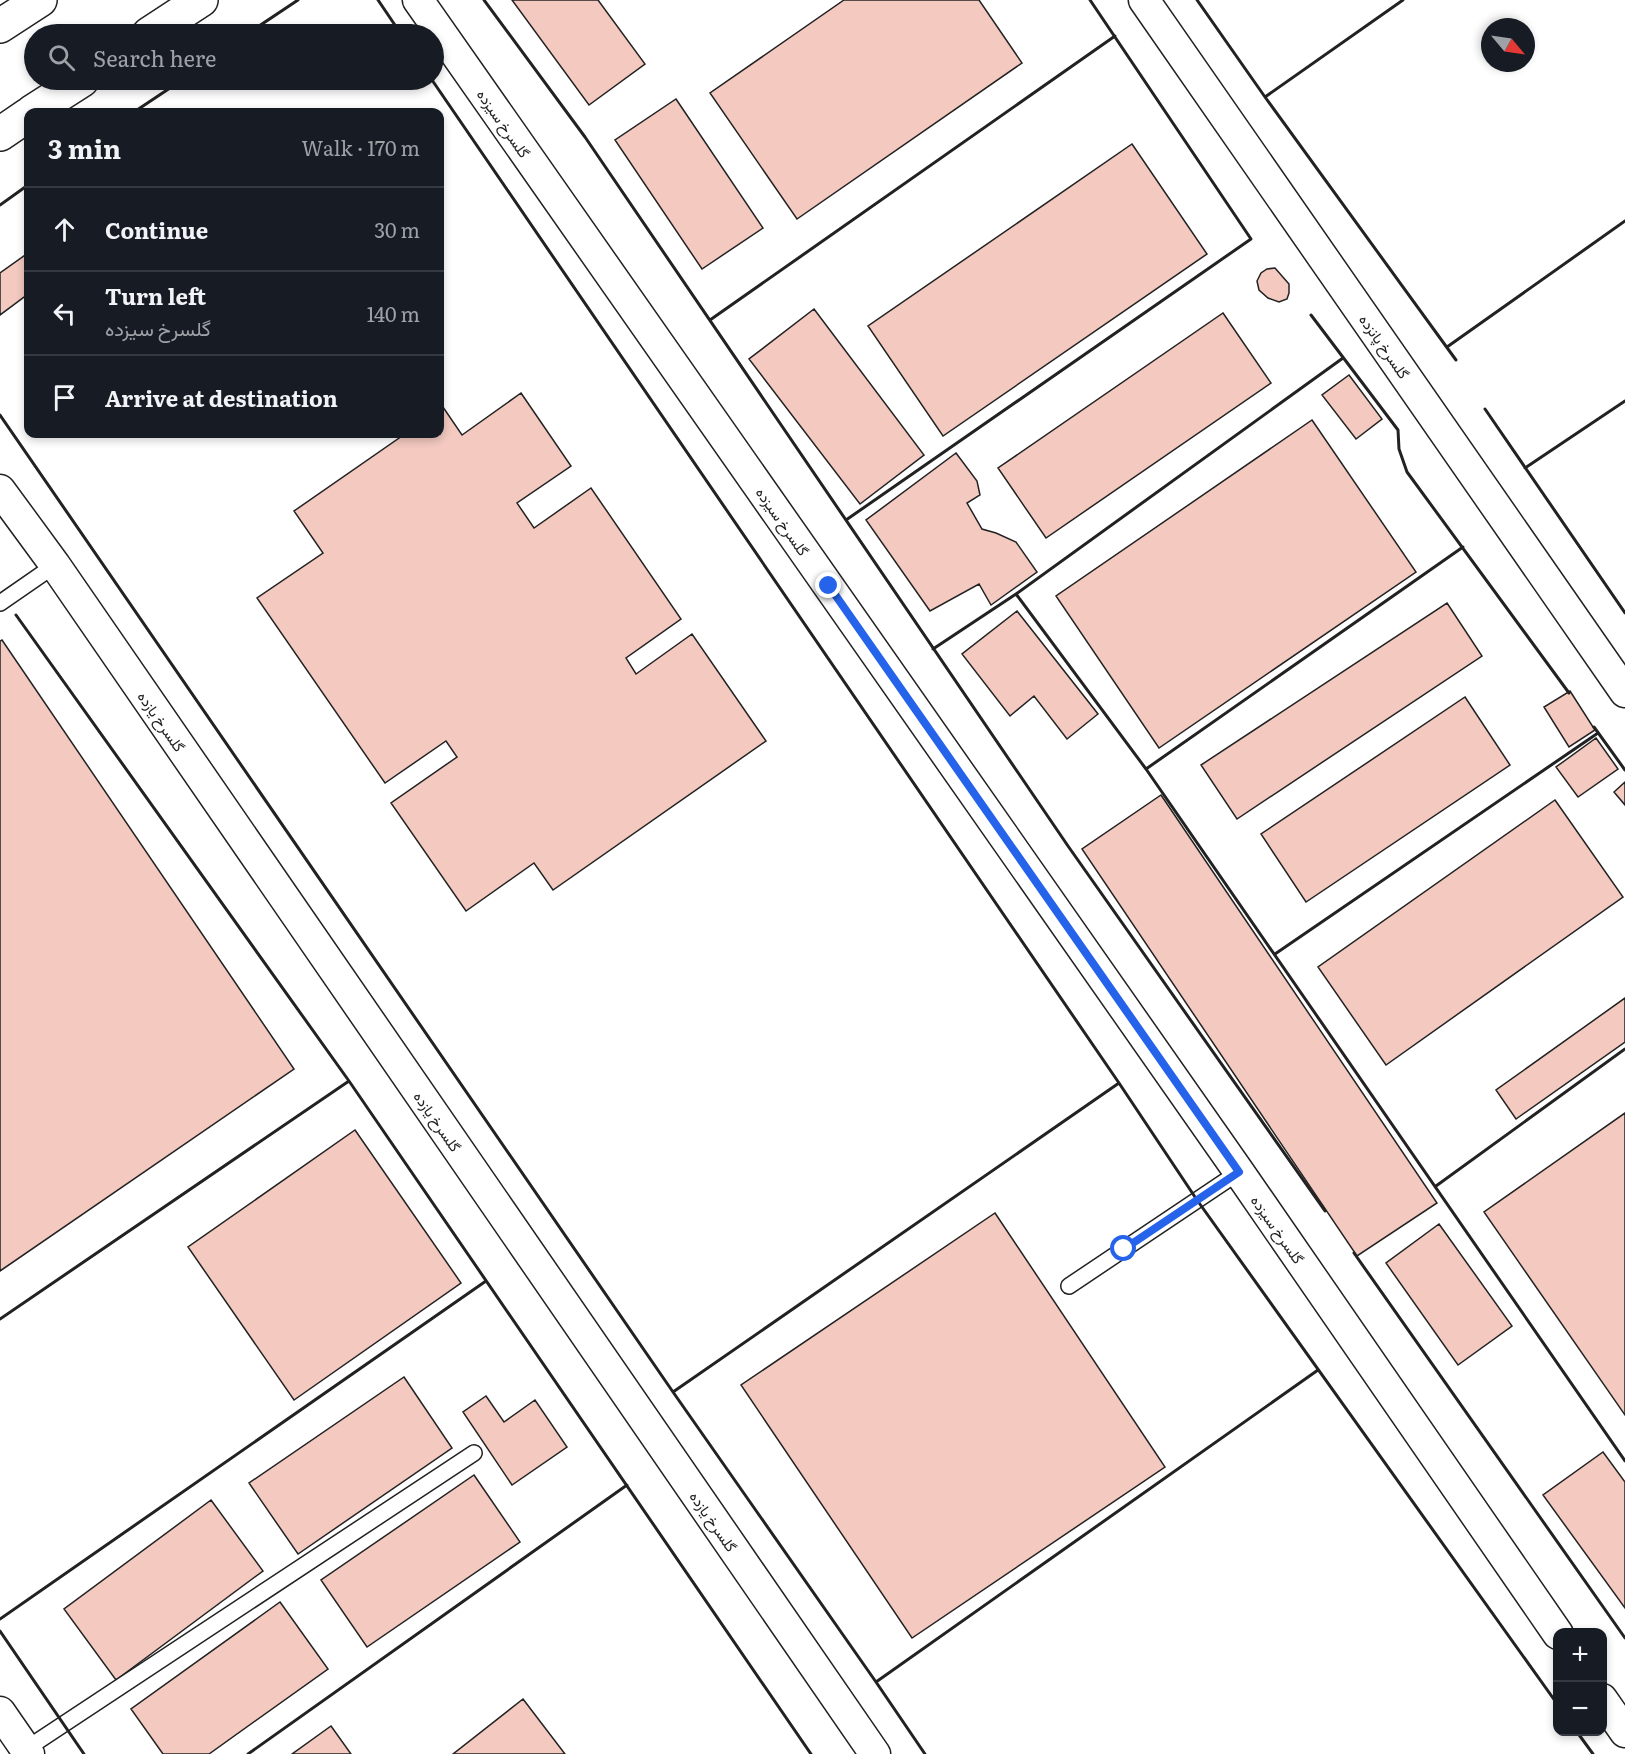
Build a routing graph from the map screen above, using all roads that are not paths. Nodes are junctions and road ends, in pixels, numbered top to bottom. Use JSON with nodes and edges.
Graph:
{"nodes":[{"id":1,"x":40,"y":0,"type":"edge"},
{"id":2,"x":201,"y":0,"type":"edge"},
{"id":3,"x":418,"y":0,"type":"edge"},
{"id":4,"x":1144,"y":0,"type":"edge"},
{"id":5,"x":164,"y":24,"type":"edge"},
{"id":6,"x":435,"y":24,"type":"edge"},
{"id":7,"x":0,"y":26,"type":"edge"},
{"id":8,"x":444,"y":37,"type":"edge"},
{"id":9,"x":67,"y":90,"type":"edge"},
{"id":10,"x":39,"y":108,"type":"edge"},
{"id":11,"x":24,"y":118,"type":"edge"},
{"id":12,"x":0,"y":134,"type":"edge"},
{"id":13,"x":0,"y":490,"type":"edge"},
{"id":14,"x":55,"y":565,"type":"junction"},
{"id":15,"x":0,"y":603,"type":"edge"},
{"id":16,"x":1625,"y":692,"type":"edge"},
{"id":17,"x":1239,"y":1172,"type":"junction"},
{"id":18,"x":1069,"y":1287,"type":"dead end"},
{"id":19,"x":474,"y":1453,"type":"dead end"},
{"id":20,"x":1553,"y":1628,"type":"edge"},
{"id":21,"x":1607,"y":1706,"type":"edge"},
{"id":22,"x":0,"y":1712,"type":"edge"},
{"id":23,"x":1625,"y":1732,"type":"edge"},
{"id":24,"x":28,"y":1751,"type":"edge"},
{"id":25,"x":875,"y":1754,"type":"edge"}],
"edges":[{"from":1,"to":7,"type":"street"},
{"from":2,"to":5,"type":"street"},
{"from":3,"to":6,"type":"street","name":"گلسرخ سیزده"},
{"from":4,"to":16,"type":"street","name":"گلسرخ پانزده"},
{"from":8,"to":17,"type":"street","name":"گلسرخ سیزده"},
{"from":9,"to":10,"type":"street"},
{"from":11,"to":12,"type":"street"},
{"from":13,"to":14,"type":"street","name":"گلسرخ یازده"},
{"from":14,"to":15,"type":"lane"},
{"from":14,"to":25,"type":"street","name":"گلسرخ یازده"},
{"from":17,"to":18,"type":"lane"},
{"from":17,"to":20,"type":"street","name":"گلسرخ سیزده"},
{"from":19,"to":24,"type":"lane"},
{"from":21,"to":23,"type":"street"},
{"from":22,"to":24,"type":"street"}]}
